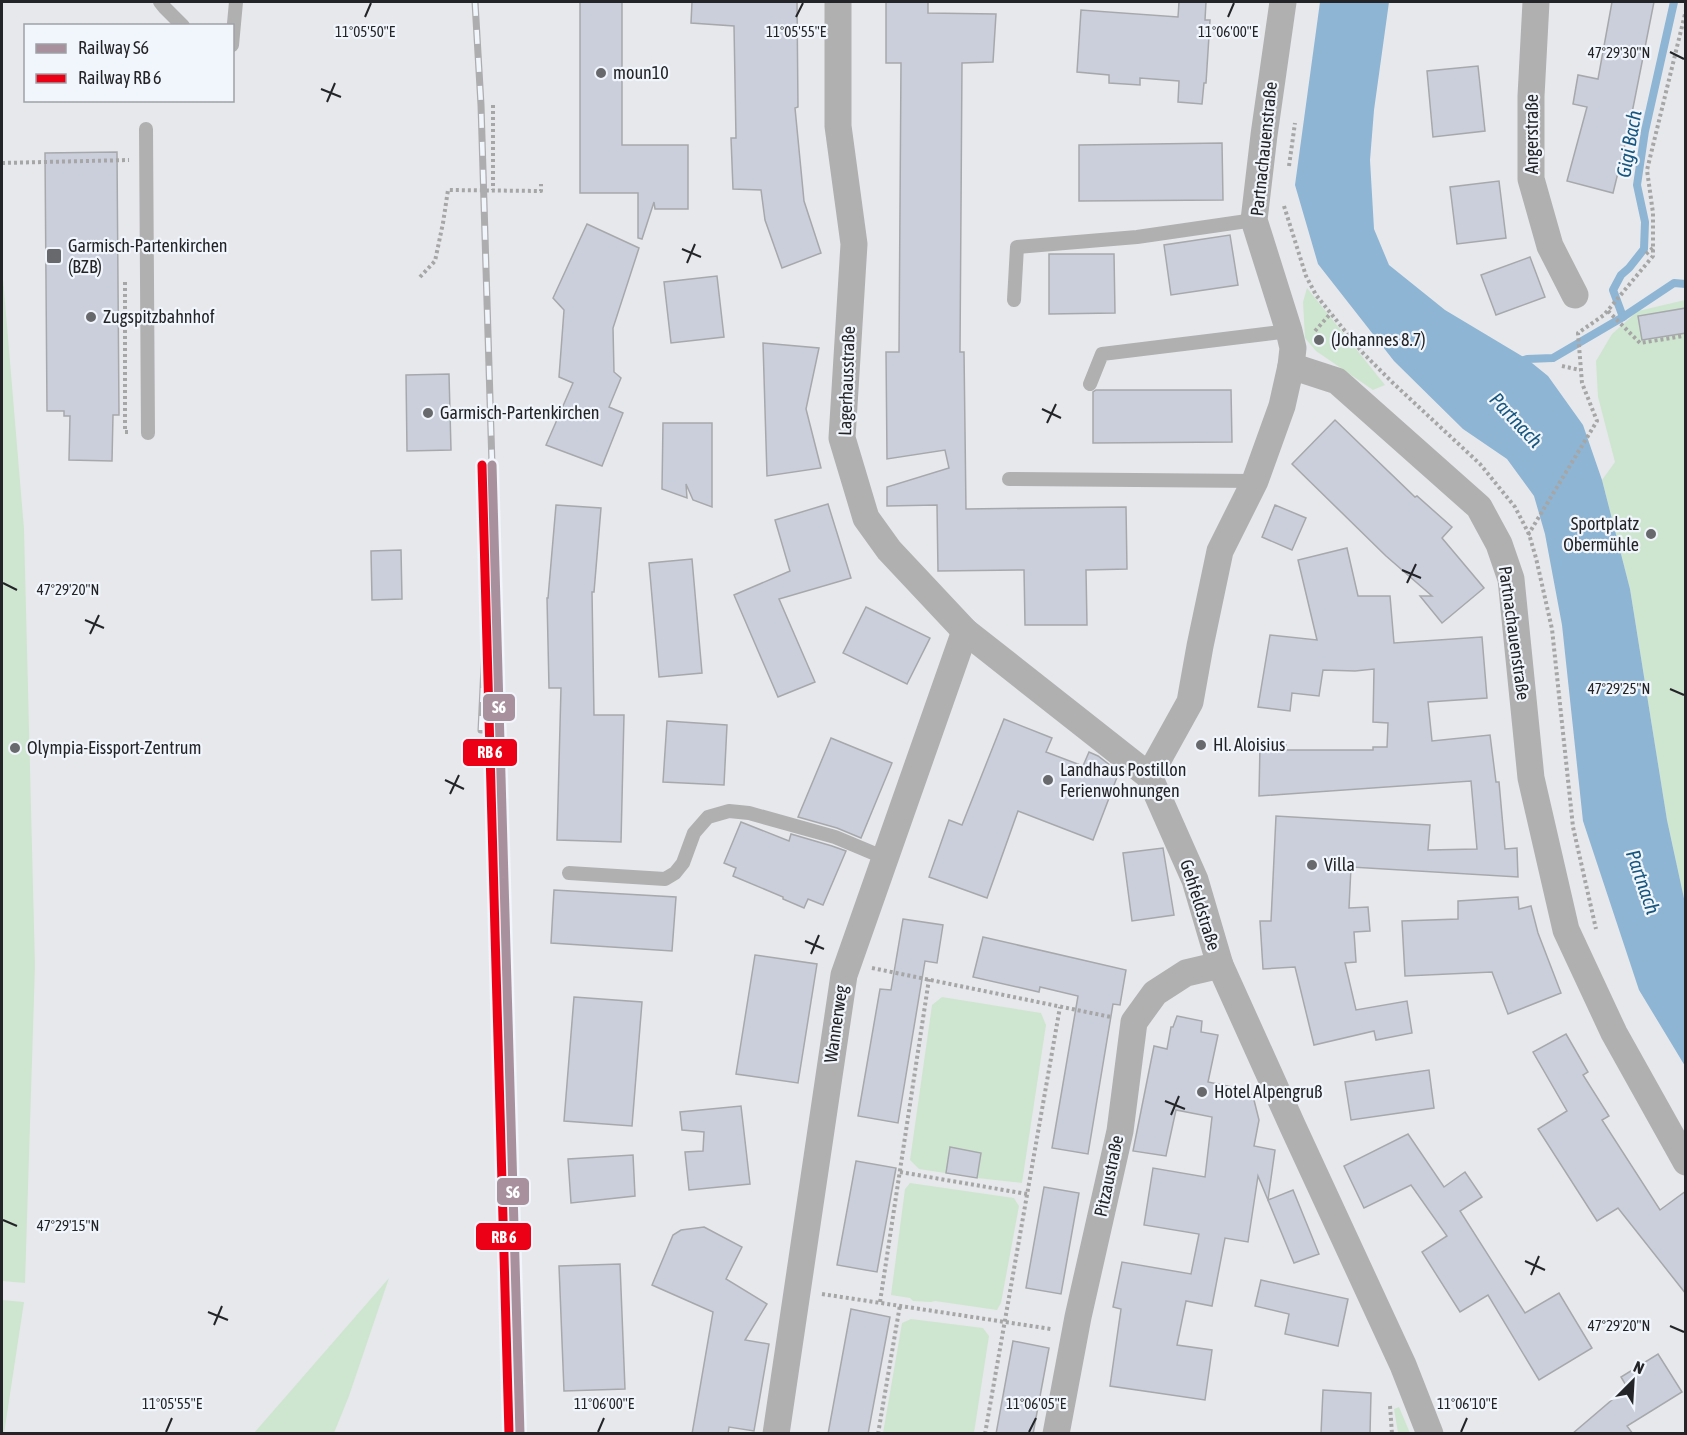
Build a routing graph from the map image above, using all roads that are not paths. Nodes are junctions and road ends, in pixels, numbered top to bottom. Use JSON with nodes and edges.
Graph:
{"nodes":[{"id":1,"x":160,"y":2,"type":"edge"},
{"id":2,"x":236,"y":2,"type":"edge"},
{"id":3,"x":838,"y":2,"type":"edge"},
{"id":4,"x":1282,"y":2,"type":"edge"},
{"id":5,"x":1536,"y":2,"type":"edge"},
{"id":6,"x":181,"y":24,"type":"edge"},
{"id":7,"x":234,"y":24,"type":"edge"},
{"id":8,"x":146,"y":129,"type":"dead end"},
{"id":9,"x":1254,"y":220,"type":"junction"},
{"id":10,"x":1575,"y":295,"type":"dead end"},
{"id":11,"x":1014,"y":300,"type":"dead end"},
{"id":12,"x":1289,"y":331,"type":"junction"},
{"id":13,"x":1291,"y":366,"type":"junction"},
{"id":14,"x":1090,"y":384,"type":"dead end"},
{"id":15,"x":148,"y":433,"type":"dead end"},
{"id":16,"x":1009,"y":480,"type":"dead end"},
{"id":17,"x":1255,"y":480,"type":"junction"},
{"id":18,"x":965,"y":631,"type":"junction"},
{"id":19,"x":1149,"y":776,"type":"junction"},
{"id":20,"x":885,"y":858,"type":"junction"},
{"id":21,"x":569,"y":873,"type":"dead end"},
{"id":22,"x":1220,"y":965,"type":"junction"},
{"id":23,"x":1686,"y":1162,"type":"edge"},
{"id":24,"x":776,"y":1434,"type":"edge"},
{"id":25,"x":1056,"y":1434,"type":"edge"},
{"id":26,"x":1430,"y":1434,"type":"edge"}],
"edges":[{"from":1,"to":6,"type":"lane"},
{"from":2,"to":7,"type":"lane"},
{"from":3,"to":18,"type":"street","name":"Lagerhausstraße"},
{"from":4,"to":9,"type":"street","name":"Partnachauenstraße"},
{"from":5,"to":10,"type":"street","name":"Angerstraße"},
{"from":8,"to":15,"type":"lane"},
{"from":9,"to":11,"type":"lane"},
{"from":9,"to":12,"type":"street","name":"Partnachauenstraße"},
{"from":12,"to":13,"type":"street","name":"Partnachauenstraße"},
{"from":12,"to":14,"type":"lane"},
{"from":13,"to":17,"type":"street"},
{"from":13,"to":23,"type":"street","name":"Partnachauenstraße"},
{"from":16,"to":17,"type":"lane"},
{"from":17,"to":19,"type":"street"},
{"from":18,"to":19,"type":"street","name":"Lagerhausstraße"},
{"from":18,"to":20,"type":"street","name":"Wannerweg"},
{"from":19,"to":22,"type":"street","name":"Gehfeldstraße"},
{"from":20,"to":21,"type":"lane"},
{"from":20,"to":24,"type":"street","name":"Wannerweg"},
{"from":22,"to":25,"type":"street","name":"Pitzaustraße"},
{"from":22,"to":26,"type":"street","name":"Gehfeldstraße"}]}
